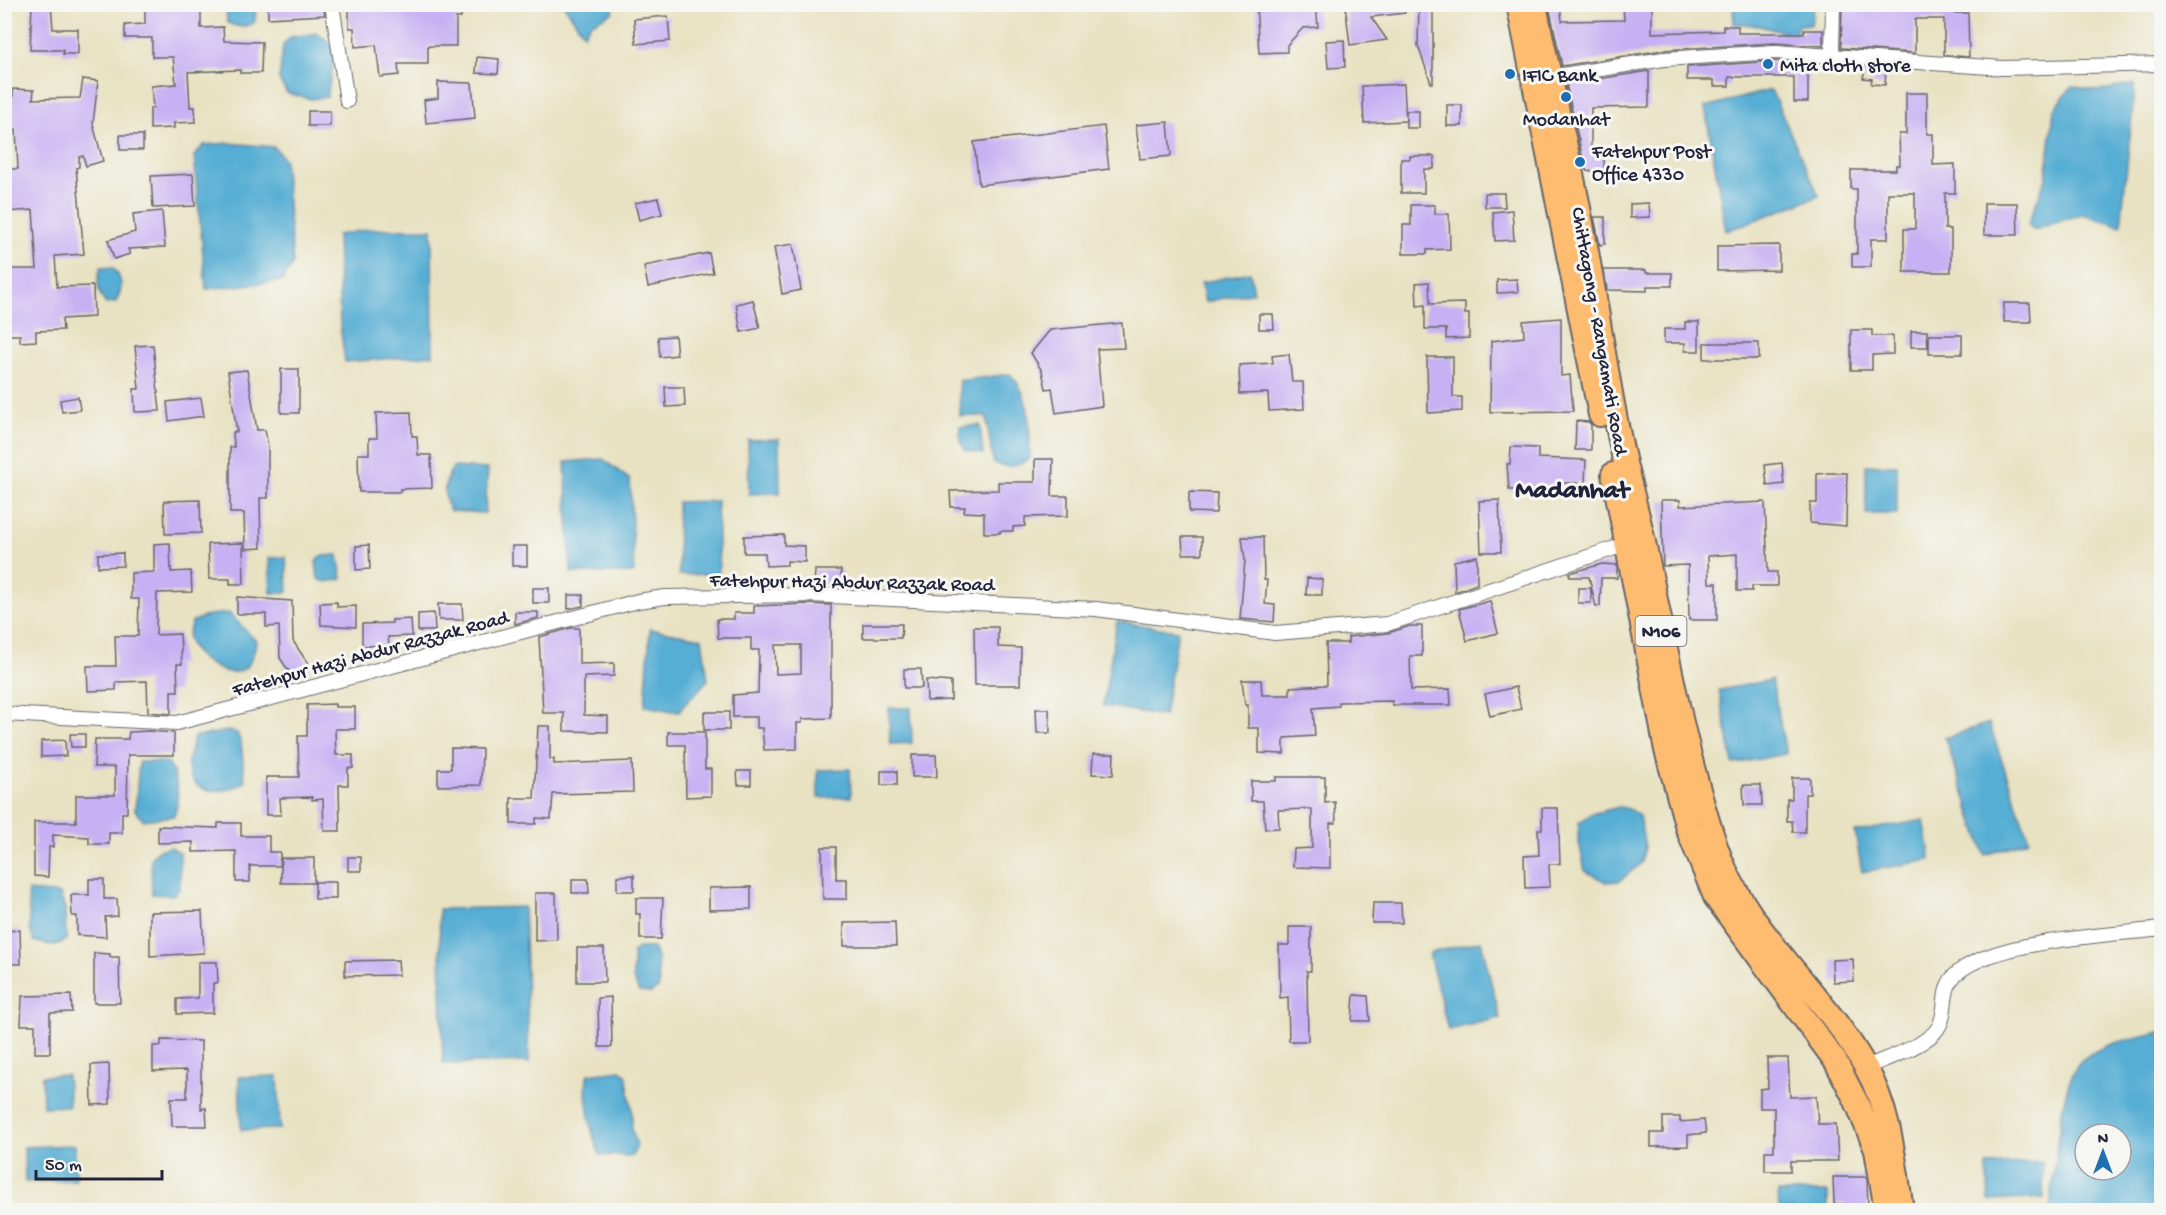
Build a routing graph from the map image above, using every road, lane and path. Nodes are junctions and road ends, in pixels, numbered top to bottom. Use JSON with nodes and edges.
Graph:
{"nodes":[{"id":1,"x":332,"y":4,"type":"edge"},
{"id":2,"x":1518,"y":4,"type":"edge"},
{"id":3,"x":1535,"y":4,"type":"edge"},
{"id":4,"x":1833,"y":4,"type":"edge"},
{"id":5,"x":1832,"y":54,"type":"junction"},
{"id":6,"x":2162,"y":64,"type":"edge"},
{"id":7,"x":1550,"y":77,"type":"junction"},
{"id":8,"x":347,"y":101,"type":"dead end"},
{"id":9,"x":1627,"y":544,"type":"junction"},
{"id":10,"x":4,"y":714,"type":"edge"},
{"id":11,"x":2162,"y":929,"type":"edge"},
{"id":12,"x":1866,"y":1067,"type":"junction"},
{"id":13,"x":1886,"y":1210,"type":"edge"},
{"id":14,"x":1902,"y":1210,"type":"edge"}],
"edges":[{"from":1,"to":8,"type":"street"},
{"from":2,"to":9,"type":"highway","name":"Chittagong - Rangamati Road","number":"N106"},
{"from":3,"to":7,"type":"highway","name":"Chittagong - Rangamati Road","number":"N106"},
{"from":4,"to":5,"type":"street"},
{"from":5,"to":6,"type":"street"},
{"from":5,"to":7,"type":"street"},
{"from":7,"to":12,"type":"highway","name":"Chittagong - Rangamati Road","number":"N106"},
{"from":9,"to":10,"type":"street","name":"Fatehpur Hazi Abdur Razzak Road"},
{"from":9,"to":13,"type":"highway","name":"Chittagong - Rangamati Road","number":"N106"},
{"from":11,"to":12,"type":"street"},
{"from":12,"to":14,"type":"highway","name":"Chittagong - Rangamati Road","number":"N106"}]}
